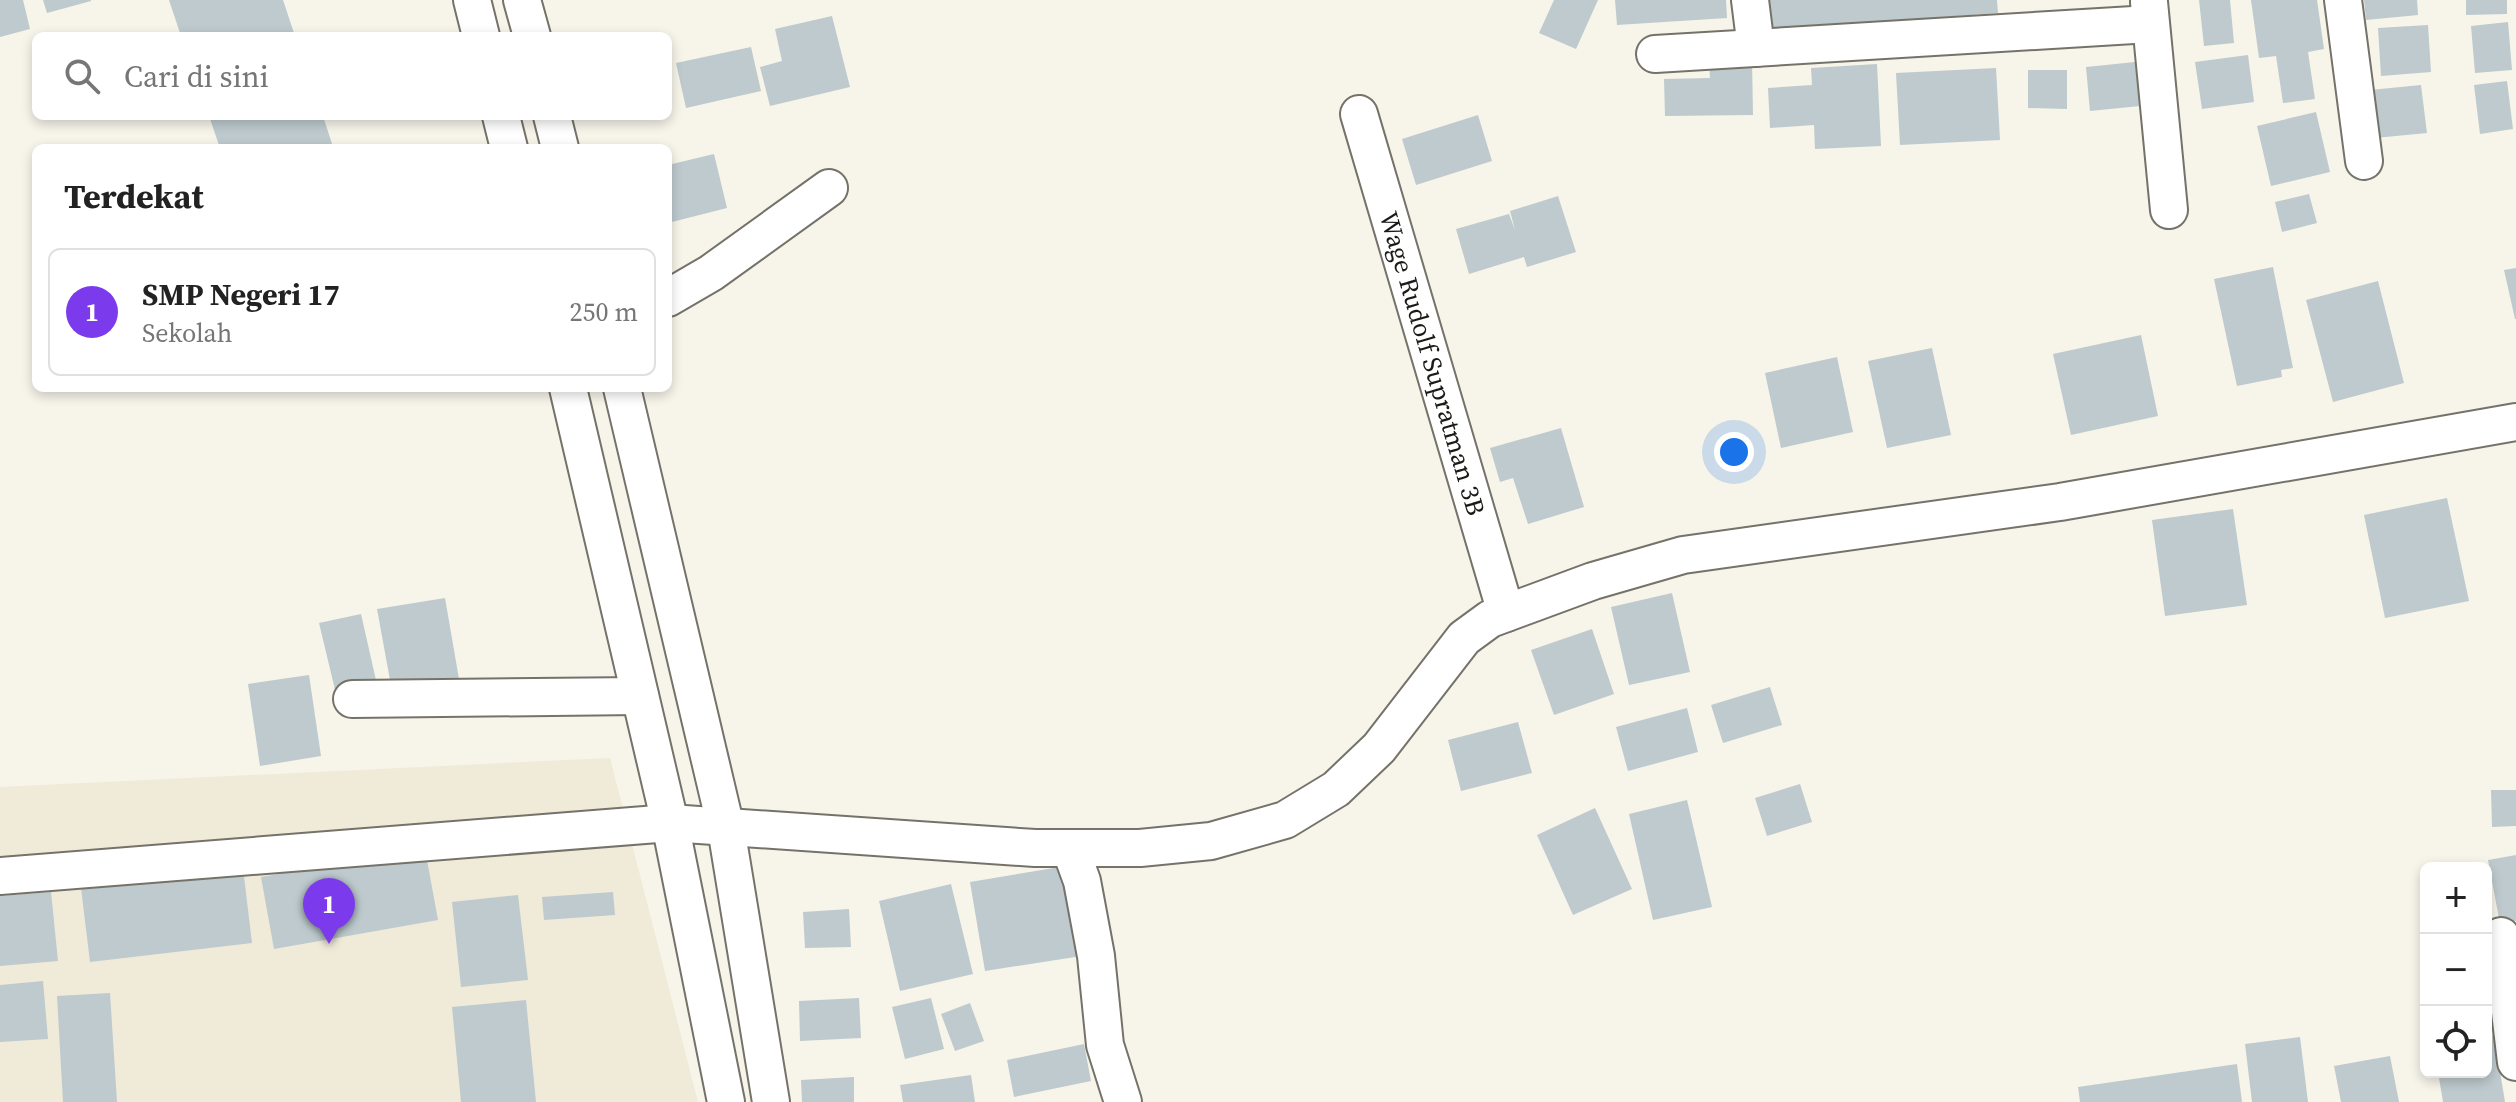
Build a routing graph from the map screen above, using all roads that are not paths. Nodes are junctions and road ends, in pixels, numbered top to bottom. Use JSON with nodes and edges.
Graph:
{"nodes":[{"id":1,"x":472,"y":0,"type":"edge"},
{"id":2,"x":522,"y":0,"type":"edge"},
{"id":3,"x":1750,"y":0,"type":"edge"},
{"id":4,"x":2343,"y":0,"type":"edge"},
{"id":5,"x":2149,"y":12,"type":"edge"},
{"id":6,"x":480,"y":32,"type":"edge"},
{"id":7,"x":531,"y":32,"type":"edge"},
{"id":8,"x":1756,"y":48,"type":"junction"},
{"id":9,"x":1655,"y":54,"type":"dead end"},
{"id":10,"x":1359,"y":114,"type":"dead end"},
{"id":11,"x":502,"y":120,"type":"edge"},
{"id":12,"x":553,"y":120,"type":"edge"},
{"id":13,"x":508,"y":144,"type":"edge"},
{"id":14,"x":559,"y":144,"type":"edge"},
{"id":15,"x":2364,"y":161,"type":"dead end"},
{"id":16,"x":829,"y":188,"type":"dead end"},
{"id":17,"x":2169,"y":210,"type":"dead end"},
{"id":18,"x":672,"y":296,"type":"edge"},
{"id":19,"x":569,"y":392,"type":"edge"},
{"id":20,"x":623,"y":392,"type":"edge"},
{"id":21,"x":2516,"y":422,"type":"edge"},
{"id":22,"x":1506,"y":613,"type":"junction"},
{"id":23,"x":640,"y":696,"type":"junction"},
{"id":24,"x":352,"y":699,"type":"dead end"},
{"id":25,"x":670,"y":823,"type":"junction"},
{"id":26,"x":726,"y":828,"type":"junction"},
{"id":27,"x":1070,"y":848,"type":"junction"},
{"id":28,"x":0,"y":876,"type":"edge"},
{"id":29,"x":2501,"y":936,"type":"dead end"},
{"id":30,"x":2516,"y":1062,"type":"edge"},
{"id":31,"x":726,"y":1102,"type":"edge"},
{"id":32,"x":771,"y":1102,"type":"edge"},
{"id":33,"x":1123,"y":1102,"type":"edge"}],
"edges":[{"from":1,"to":6,"type":"street"},
{"from":2,"to":7,"type":"street"},
{"from":3,"to":8,"type":"street"},
{"from":4,"to":15,"type":"street"},
{"from":5,"to":8,"type":"street"},
{"from":5,"to":17,"type":"street"},
{"from":8,"to":9,"type":"street"},
{"from":10,"to":22,"type":"street","name":"Wage Rudolf Supratman 3B"},
{"from":11,"to":13,"type":"street"},
{"from":12,"to":14,"type":"street"},
{"from":16,"to":18,"type":"street"},
{"from":19,"to":23,"type":"street"},
{"from":20,"to":26,"type":"street"},
{"from":21,"to":22,"type":"street"},
{"from":22,"to":27,"type":"street"},
{"from":23,"to":24,"type":"street"},
{"from":23,"to":25,"type":"street"},
{"from":25,"to":26,"type":"street"},
{"from":25,"to":28,"type":"street"},
{"from":25,"to":31,"type":"street"},
{"from":26,"to":27,"type":"street"},
{"from":26,"to":32,"type":"street"},
{"from":27,"to":33,"type":"street"},
{"from":29,"to":30,"type":"street"}]}
